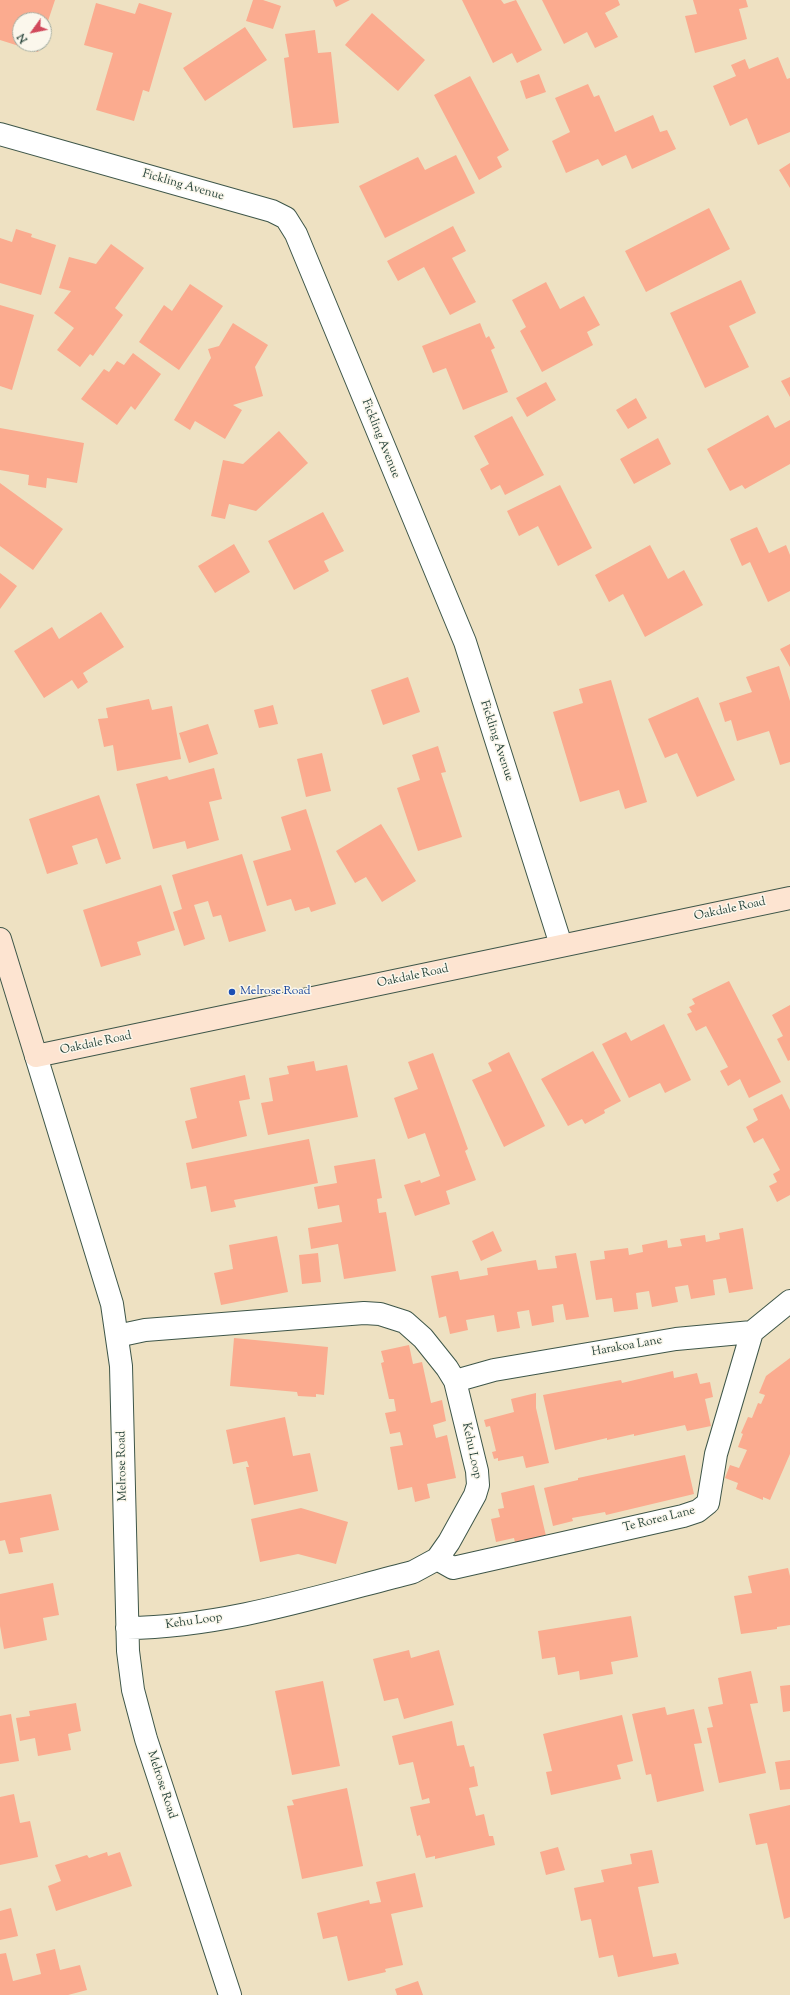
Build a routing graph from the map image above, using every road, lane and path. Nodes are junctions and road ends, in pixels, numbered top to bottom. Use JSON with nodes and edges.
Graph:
{"nodes":[{"id":1,"x":0,"y":134,"type":"edge"},
{"id":2,"x":790,"y":898,"type":"edge"},
{"id":3,"x":0,"y":939,"type":"edge"},
{"id":4,"x":561,"y":945,"type":"junction"},
{"id":5,"x":36,"y":1056,"type":"junction"},
{"id":6,"x":790,"y":1301,"type":"edge"},
{"id":7,"x":752,"y":1332,"type":"junction"},
{"id":8,"x":117,"y":1336,"type":"junction"},
{"id":9,"x":455,"y":1381,"type":"junction"},
{"id":10,"x":437,"y":1559,"type":"junction"},
{"id":11,"x":127,"y":1628,"type":"junction"},
{"id":12,"x":230,"y":1995,"type":"edge"}],
"edges":[{"from":1,"to":4,"type":"street","name":"Fickling Avenue"},
{"from":2,"to":4,"type":"street","name":"Oakdale Road"},
{"from":3,"to":5,"type":"street","name":"Melrose Road"},
{"from":4,"to":5,"type":"street","name":"Oakdale Road"},
{"from":5,"to":8,"type":"street","name":"Melrose Road"},
{"from":6,"to":7,"type":"street"},
{"from":7,"to":9,"type":"street","name":"Harakoa Lane"},
{"from":7,"to":10,"type":"street","name":"Te Rorea Lane"},
{"from":8,"to":9,"type":"street","name":"Kehu Loop"},
{"from":8,"to":11,"type":"street","name":"Melrose Road"},
{"from":9,"to":10,"type":"street","name":"Kehu Loop"},
{"from":10,"to":11,"type":"street","name":"Kehu Loop"},
{"from":11,"to":12,"type":"street","name":"Melrose Road"}]}
